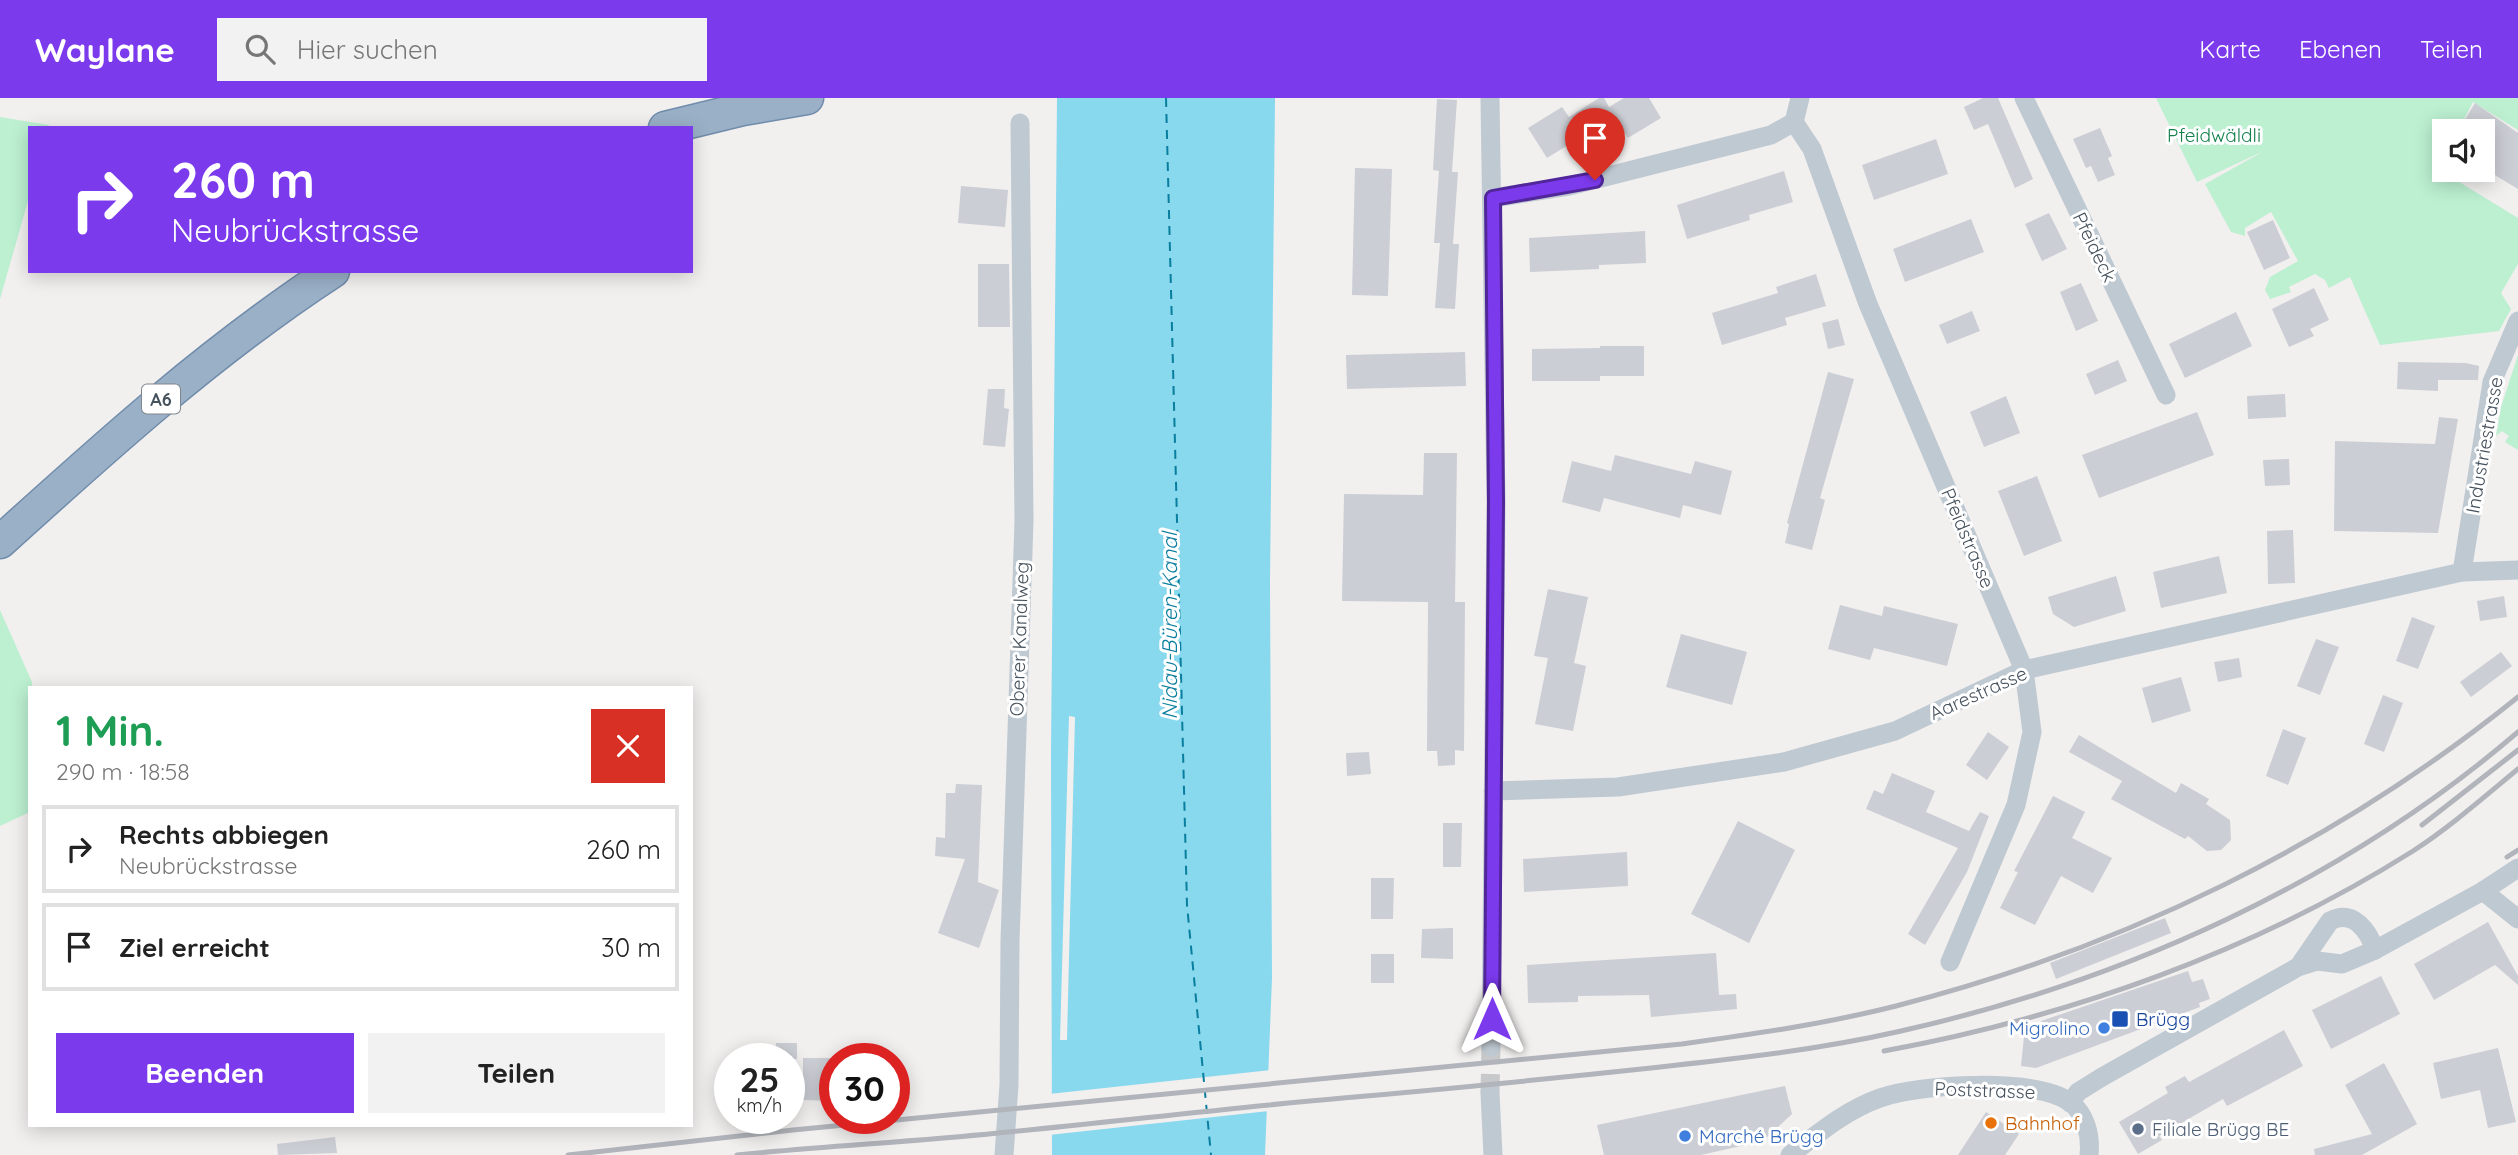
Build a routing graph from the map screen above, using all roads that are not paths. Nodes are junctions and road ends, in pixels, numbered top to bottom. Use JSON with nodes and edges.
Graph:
{"nodes":[{"id":1,"x":807,"y":98,"type":"edge"},
{"id":2,"x":1490,"y":98,"type":"edge"},
{"id":3,"x":1800,"y":98,"type":"edge"},
{"id":4,"x":2024,"y":98,"type":"edge"},
{"id":5,"x":1794,"y":122,"type":"junction"},
{"id":6,"x":1020,"y":123,"type":"dead end"},
{"id":7,"x":673,"y":126,"type":"edge"},
{"id":8,"x":1493,"y":198,"type":"junction"},
{"id":9,"x":330,"y":273,"type":"edge"},
{"id":10,"x":2518,"y":321,"type":"edge"},
{"id":11,"x":2166,"y":395,"type":"dead end"},
{"id":12,"x":0,"y":542,"type":"edge"},
{"id":13,"x":2518,"y":570,"type":"edge"},
{"id":14,"x":2462,"y":572,"type":"junction"},
{"id":15,"x":2024,"y":670,"type":"junction"},
{"id":16,"x":1493,"y":791,"type":"junction"},
{"id":17,"x":2518,"y":868,"type":"edge"},
{"id":18,"x":2483,"y":891,"type":"junction"},
{"id":19,"x":2518,"y":919,"type":"edge"},
{"id":20,"x":2375,"y":950,"type":"junction"},
{"id":21,"x":1950,"y":962,"type":"dead end"},
{"id":22,"x":2298,"y":967,"type":"junction"},
{"id":23,"x":1491,"y":1047,"type":"tunnel mouth"},
{"id":24,"x":1490,"y":1093,"type":"tunnel mouth"},
{"id":25,"x":2070,"y":1102,"type":"junction"},
{"id":26,"x":1004,"y":1155,"type":"edge"},
{"id":27,"x":1493,"y":1155,"type":"edge"},
{"id":28,"x":1790,"y":1155,"type":"edge"},
{"id":29,"x":2089,"y":1155,"type":"edge"}],
"edges":[{"from":1,"to":7,"type":"highway"},
{"from":2,"to":8,"type":"street"},
{"from":3,"to":5,"type":"street"},
{"from":4,"to":11,"type":"street","name":"Pfeideck"},
{"from":5,"to":8,"type":"street"},
{"from":5,"to":15,"type":"street","name":"Pfeidstrasse"},
{"from":6,"to":26,"type":"street","name":"Oberer Kanalweg"},
{"from":8,"to":16,"type":"street"},
{"from":9,"to":12,"type":"highway","number":"A6"},
{"from":10,"to":14,"type":"street","name":"Industriestrasse"},
{"from":13,"to":14,"type":"street","name":"Aarestrasse"},
{"from":14,"to":15,"type":"street","name":"Aarestrasse"},
{"from":15,"to":16,"type":"street","name":"Aarestrasse"},
{"from":15,"to":21,"type":"street","name":"Pfeidstrasse"},
{"from":16,"to":23,"type":"street"},
{"from":17,"to":18,"type":"street"},
{"from":18,"to":19,"type":"street"},
{"from":18,"to":20,"type":"street"},
{"from":20,"to":22,"type":"street"},
{"from":20,"to":22,"type":"street"},
{"from":22,"to":25,"type":"street"},
{"from":24,"to":27,"type":"street"},
{"from":25,"to":28,"type":"street","name":"Poststrasse"},
{"from":25,"to":29,"type":"street"}]}
